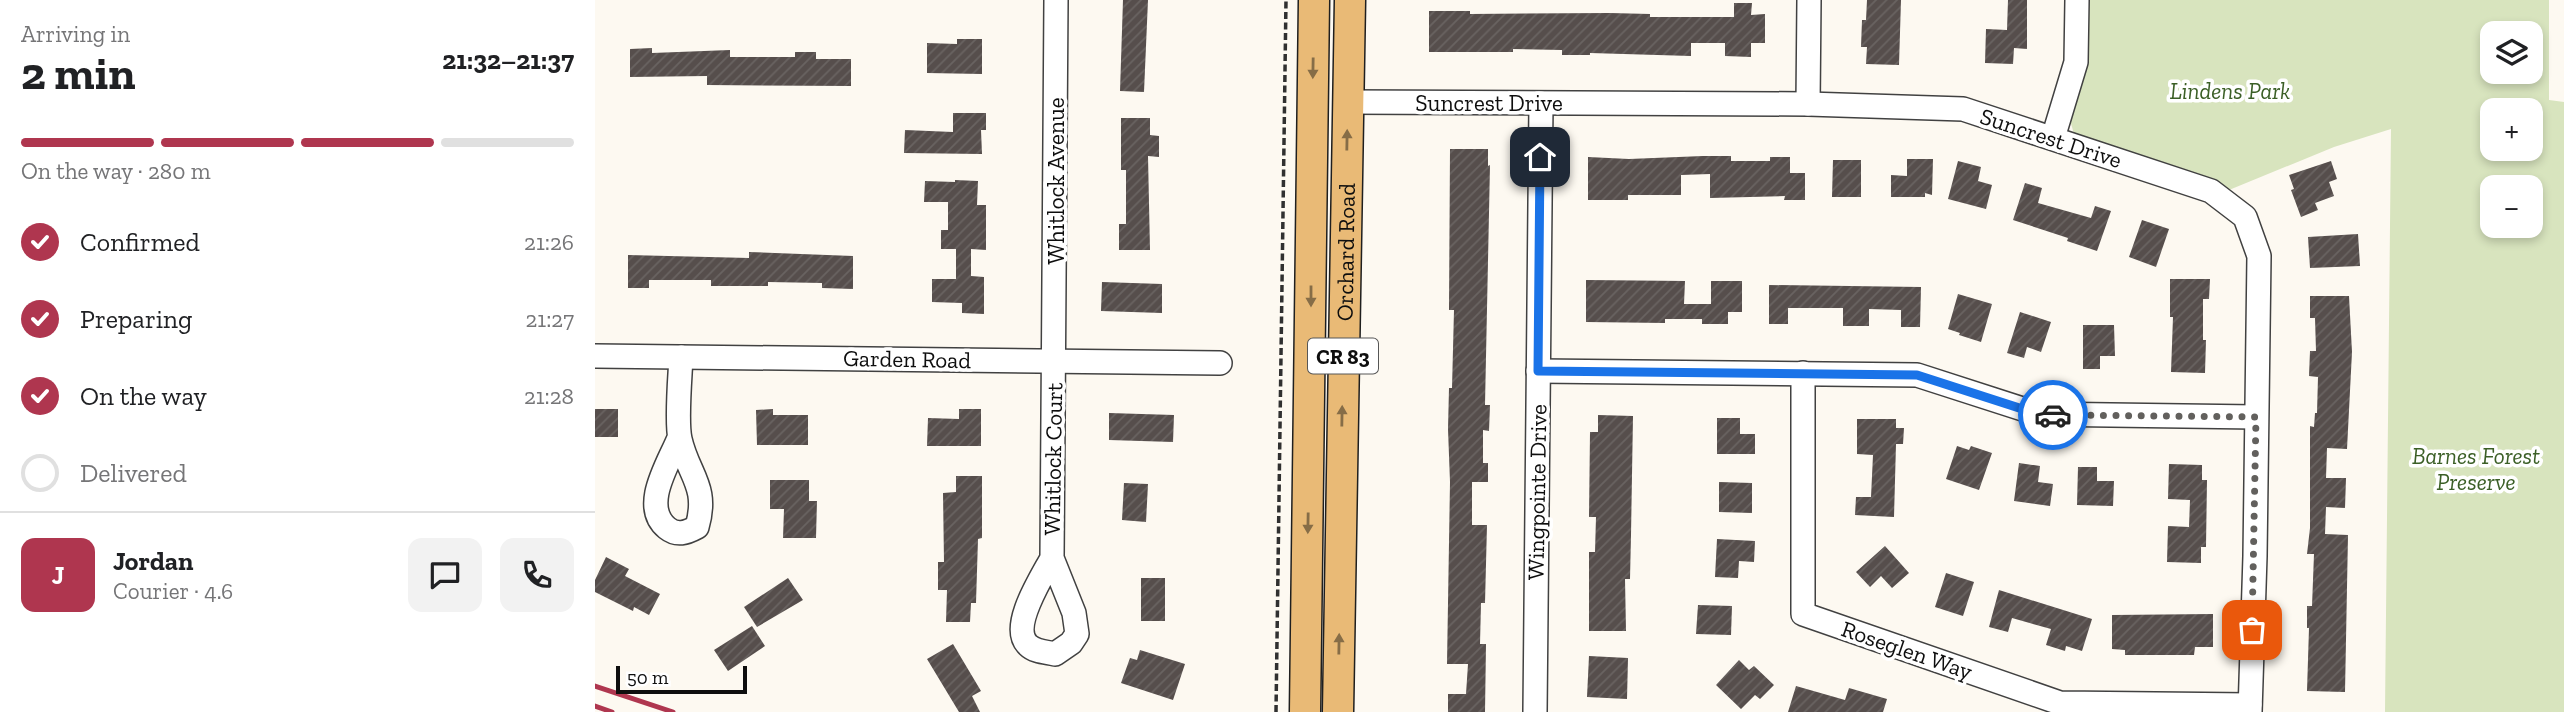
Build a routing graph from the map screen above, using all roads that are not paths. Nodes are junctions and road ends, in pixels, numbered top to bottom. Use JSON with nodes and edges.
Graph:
{"nodes":[{"id":1,"x":1056,"y":0,"type":"edge"},
{"id":2,"x":1314,"y":0,"type":"edge"},
{"id":3,"x":1350,"y":0,"type":"edge"},
{"id":4,"x":1809,"y":0,"type":"edge"},
{"id":5,"x":2077,"y":0,"type":"edge"},
{"id":6,"x":1347,"y":102,"type":"junction"},
{"id":7,"x":1541,"y":103,"type":"junction"},
{"id":8,"x":1808,"y":104,"type":"junction"},
{"id":9,"x":2053,"y":138,"type":"junction"},
{"id":10,"x":595,"y":356,"type":"edge"},
{"id":11,"x":681,"y":357,"type":"junction"},
{"id":12,"x":1055,"y":361,"type":"junction"},
{"id":13,"x":1220,"y":363,"type":"dead end"},
{"id":14,"x":1538,"y":371,"type":"junction"},
{"id":15,"x":1803,"y":373,"type":"junction"},
{"id":16,"x":2256,"y":417,"type":"junction"},
{"id":17,"x":679,"y":438,"type":"dead end"},
{"id":18,"x":1052,"y":558,"type":"dead end"},
{"id":19,"x":2250,"y":708,"type":"edge"},
{"id":20,"x":1305,"y":712,"type":"edge"},
{"id":21,"x":1338,"y":712,"type":"edge"},
{"id":22,"x":1535,"y":712,"type":"edge"}],
"edges":[{"from":1,"to":12,"type":"street","name":"Whitlock Avenue"},
{"from":2,"to":20,"type":"main road","name":"Orchard Road","number":"CR 83","one_way":true},
{"from":3,"to":6,"type":"main road","name":"Orchard Road","number":"CR 83"},
{"from":4,"to":8,"type":"street"},
{"from":5,"to":9,"type":"street"},
{"from":6,"to":7,"type":"street","name":"Suncrest Drive"},
{"from":21,"to":6,"type":"main road","name":"Orchard Road","number":"CR 83","one_way":true},
{"from":7,"to":8,"type":"street","name":"Suncrest Drive"},
{"from":7,"to":14,"type":"street","name":"Wingpointe Drive"},
{"from":8,"to":9,"type":"street","name":"Suncrest Drive"},
{"from":9,"to":16,"type":"street","name":"Suncrest Drive"},
{"from":10,"to":11,"type":"street","name":"Garden Road"},
{"from":11,"to":12,"type":"street","name":"Garden Road"},
{"from":11,"to":17,"type":"street"},
{"from":12,"to":13,"type":"street","name":"Garden Road"},
{"from":12,"to":18,"type":"street","name":"Whitlock Court"},
{"from":14,"to":15,"type":"street"},
{"from":14,"to":22,"type":"street","name":"Wingpointe Drive"},
{"from":15,"to":16,"type":"street"},
{"from":15,"to":19,"type":"street","name":"Roseglen Way"},
{"from":16,"to":19,"type":"street","name":"Suncrest Drive"}]}
